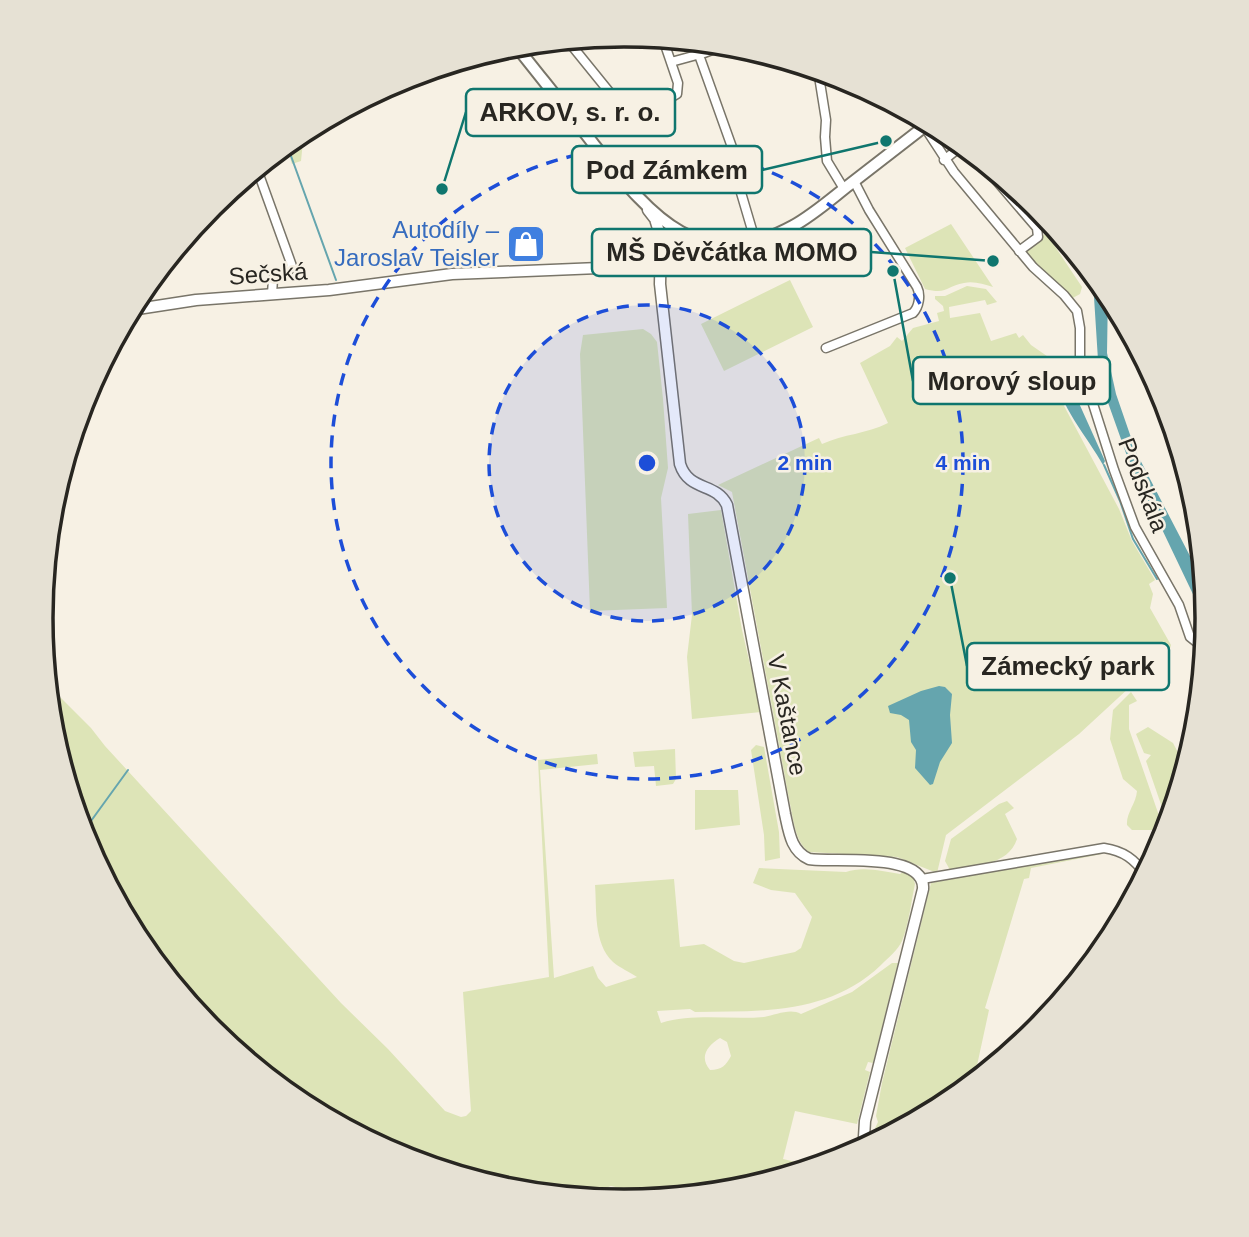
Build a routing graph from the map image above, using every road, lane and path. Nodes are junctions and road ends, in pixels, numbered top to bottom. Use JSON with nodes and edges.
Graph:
{"nodes":[{"id":1,"x":666,"y":48,"type":"edge"},
{"id":2,"x":575,"y":49,"type":"edge"},
{"id":3,"x":704,"y":53,"type":"edge"},
{"id":4,"x":699,"y":55,"type":"junction"},
{"id":5,"x":524,"y":56,"type":"edge"},
{"id":6,"x":671,"y":62,"type":"junction"},
{"id":7,"x":820,"y":82,"type":"edge"},
{"id":8,"x":616,"y":111,"type":"junction"},
{"id":9,"x":583,"y":130,"type":"junction"},
{"id":10,"x":919,"y":130,"type":"edge"},
{"id":11,"x":934,"y":139,"type":"edge"},
{"id":12,"x":953,"y":152,"type":"edge"},
{"id":13,"x":944,"y":159,"type":"junction"},
{"id":14,"x":260,"y":179,"type":"edge"},
{"id":15,"x":855,"y":181,"type":"junction"},
{"id":16,"x":844,"y":189,"type":"junction"},
{"id":17,"x":1016,"y":203,"type":"edge"},
{"id":18,"x":643,"y":204,"type":"junction"},
{"id":19,"x":675,"y":229,"type":"junction"},
{"id":20,"x":750,"y":241,"type":"junction"},
{"id":21,"x":661,"y":244,"type":"junction"},
{"id":22,"x":1019,"y":251,"type":"junction"},
{"id":23,"x":662,"y":259,"type":"junction"},
{"id":24,"x":272,"y":294,"type":"junction"},
{"id":25,"x":146,"y":308,"type":"edge"},
{"id":26,"x":826,"y":348,"type":"dead end"},
{"id":27,"x":1195,"y":641,"type":"edge"},
{"id":28,"x":1139,"y":866,"type":"edge"},
{"id":29,"x":922,"y":879,"type":"junction"},
{"id":30,"x":864,"y":1137,"type":"edge"}],
"edges":[{"from":1,"to":6,"type":"street"},
{"from":2,"to":8,"type":"street"},
{"from":3,"to":4,"type":"street"},
{"from":4,"to":6,"type":"street"},
{"from":4,"to":20,"type":"street"},
{"from":5,"to":9,"type":"main road"},
{"from":6,"to":8,"type":"street"},
{"from":7,"to":16,"type":"street"},
{"from":8,"to":9,"type":"street"},
{"from":9,"to":18,"type":"main road"},
{"from":10,"to":15,"type":"main road"},
{"from":11,"to":13,"type":"street","name":"Podskála"},
{"from":12,"to":13,"type":"street"},
{"from":13,"to":22,"type":"street","name":"Podskála"},
{"from":14,"to":24,"type":"street"},
{"from":15,"to":16,"type":"main road"},
{"from":15,"to":26,"type":"street"},
{"from":16,"to":20,"type":"main road"},
{"from":17,"to":22,"type":"street"},
{"from":18,"to":19,"type":"main road"},
{"from":18,"to":21,"type":"street"},
{"from":19,"to":20,"type":"main road"},
{"from":19,"to":21,"type":"street"},
{"from":19,"to":23,"type":"street"},
{"from":20,"to":23,"type":"street","name":"Sečská"},
{"from":21,"to":23,"type":"street"},
{"from":22,"to":27,"type":"street","name":"Podskála"},
{"from":23,"to":24,"type":"street","name":"Sečská"},
{"from":23,"to":29,"type":"street","name":"V Kaštance"},
{"from":24,"to":25,"type":"street","name":"Sečská"},
{"from":28,"to":29,"type":"street"},
{"from":29,"to":30,"type":"street"}]}
